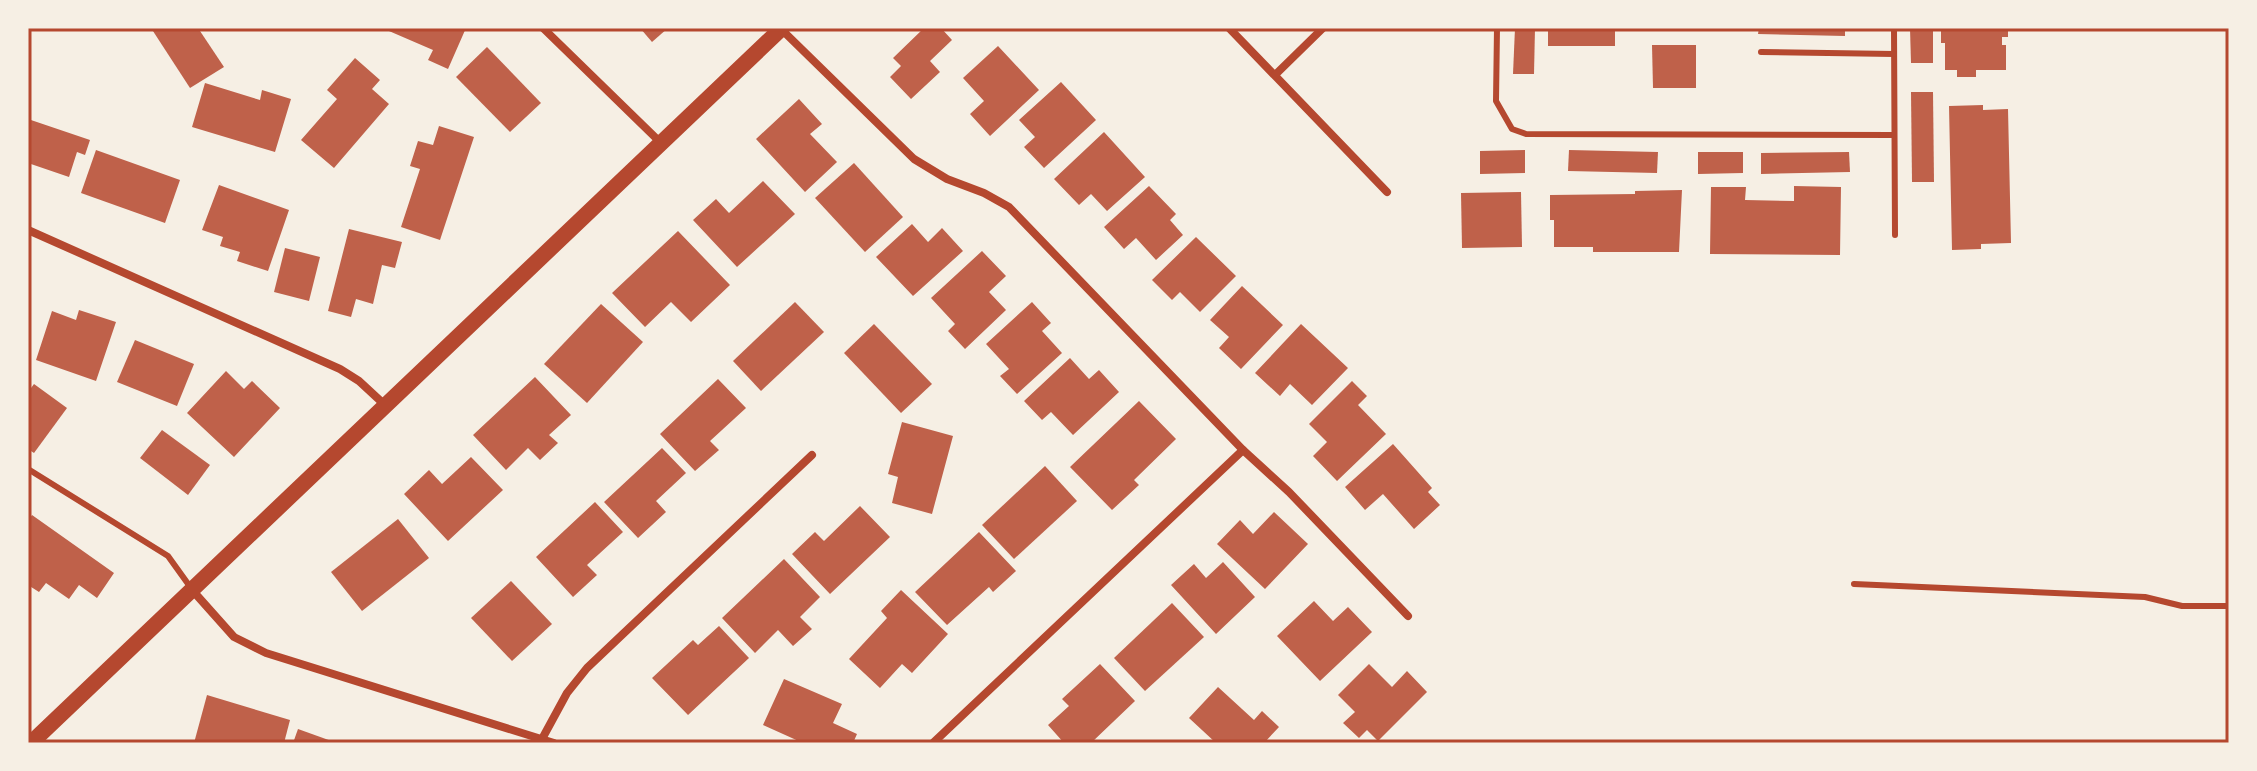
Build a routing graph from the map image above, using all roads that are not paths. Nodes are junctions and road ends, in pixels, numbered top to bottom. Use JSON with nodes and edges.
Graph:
{"nodes":[{"id":1,"x":543,"y":28,"type":"edge"},
{"id":2,"x":1229,"y":28,"type":"edge"},
{"id":3,"x":1323,"y":28,"type":"edge"},
{"id":4,"x":1497,"y":28,"type":"edge"},
{"id":5,"x":1894,"y":28,"type":"edge"},
{"id":6,"x":781,"y":29,"type":"edge"},
{"id":7,"x":1761,"y":52,"type":"dead end"},
{"id":8,"x":1894,"y":54,"type":"junction"},
{"id":9,"x":1275,"y":75,"type":"junction"},
{"id":10,"x":1894,"y":135,"type":"junction"},
{"id":11,"x":660,"y":142,"type":"junction"},
{"id":12,"x":1387,"y":192,"type":"dead end"},
{"id":13,"x":28,"y":230,"type":"edge"},
{"id":14,"x":1895,"y":235,"type":"dead end"},
{"id":15,"x":387,"y":406,"type":"junction"},
{"id":16,"x":1243,"y":450,"type":"junction"},
{"id":17,"x":812,"y":455,"type":"dead end"},
{"id":18,"x":28,"y":469,"type":"edge"},
{"id":19,"x":1854,"y":584,"type":"dead end"},
{"id":20,"x":193,"y":591,"type":"junction"},
{"id":21,"x":2229,"y":606,"type":"edge"},
{"id":22,"x":1408,"y":616,"type":"dead end"},
{"id":23,"x":542,"y":739,"type":"junction"},
{"id":24,"x":31,"y":743,"type":"edge"},
{"id":25,"x":554,"y":743,"type":"edge"},
{"id":26,"x":933,"y":743,"type":"edge"}],
"edges":[{"from":1,"to":11,"type":"street"},
{"from":2,"to":9,"type":"street"},
{"from":3,"to":9,"type":"street"},
{"from":4,"to":10,"type":"lane"},
{"from":5,"to":8,"type":"lane"},
{"from":6,"to":11,"type":"main road"},
{"from":6,"to":16,"type":"street"},
{"from":7,"to":8,"type":"lane"},
{"from":8,"to":10,"type":"lane"},
{"from":9,"to":12,"type":"street"},
{"from":10,"to":14,"type":"lane"},
{"from":11,"to":15,"type":"main road"},
{"from":13,"to":15,"type":"street"},
{"from":15,"to":20,"type":"main road"},
{"from":16,"to":22,"type":"street"},
{"from":16,"to":26,"type":"street"},
{"from":17,"to":23,"type":"street"},
{"from":18,"to":20,"type":"lane"},
{"from":19,"to":21,"type":"lane"},
{"from":20,"to":23,"type":"street"},
{"from":20,"to":24,"type":"main road"},
{"from":23,"to":25,"type":"street"}]}
